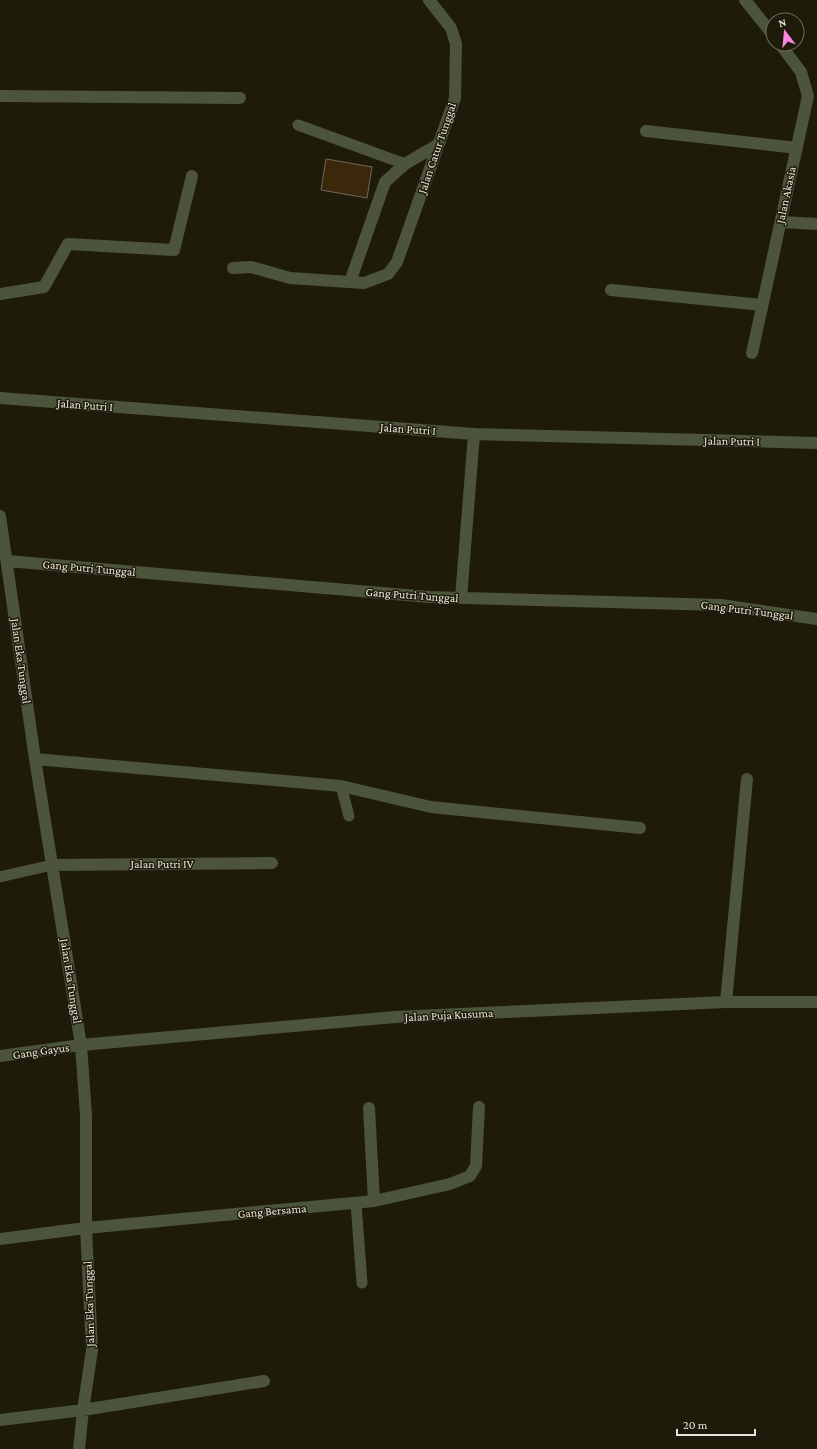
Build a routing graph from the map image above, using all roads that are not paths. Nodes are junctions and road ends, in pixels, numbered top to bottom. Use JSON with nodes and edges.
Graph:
{"nodes":[{"id":1,"x":429,"y":0,"type":"edge"},
{"id":2,"x":745,"y":0,"type":"edge"},
{"id":3,"x":765,"y":25,"type":"edge"},
{"id":4,"x":786,"y":52,"type":"edge"},
{"id":5,"x":0,"y":96,"type":"edge"},
{"id":6,"x":240,"y":98,"type":"dead end"},
{"id":7,"x":298,"y":125,"type":"dead end"},
{"id":8,"x":646,"y":132,"type":"dead end"},
{"id":9,"x":439,"y":144,"type":"junction"},
{"id":10,"x":797,"y":148,"type":"junction"},
{"id":11,"x":405,"y":164,"type":"junction"},
{"id":12,"x":192,"y":176,"type":"dead end"},
{"id":13,"x":781,"y":222,"type":"junction"},
{"id":14,"x":817,"y":224,"type":"edge"},
{"id":15,"x":233,"y":268,"type":"dead end"},
{"id":16,"x":350,"y":282,"type":"junction"},
{"id":17,"x":611,"y":290,"type":"dead end"},
{"id":18,"x":0,"y":294,"type":"edge"},
{"id":19,"x":762,"y":305,"type":"junction"},
{"id":20,"x":752,"y":353,"type":"dead end"},
{"id":21,"x":0,"y":398,"type":"edge"},
{"id":22,"x":474,"y":434,"type":"junction"},
{"id":23,"x":817,"y":443,"type":"edge"},
{"id":24,"x":0,"y":516,"type":"edge"},
{"id":25,"x":7,"y":561,"type":"junction"},
{"id":26,"x":461,"y":598,"type":"junction"},
{"id":27,"x":817,"y":619,"type":"edge"},
{"id":28,"x":35,"y":759,"type":"junction"},
{"id":29,"x":747,"y":779,"type":"dead end"},
{"id":30,"x":341,"y":786,"type":"junction"},
{"id":31,"x":349,"y":816,"type":"dead end"},
{"id":32,"x":640,"y":828,"type":"dead end"},
{"id":33,"x":272,"y":863,"type":"dead end"},
{"id":34,"x":52,"y":865,"type":"junction"},
{"id":35,"x":0,"y":877,"type":"edge"},
{"id":36,"x":726,"y":1002,"type":"junction"},
{"id":37,"x":817,"y":1002,"type":"edge"},
{"id":38,"x":81,"y":1045,"type":"junction"},
{"id":39,"x":0,"y":1056,"type":"edge"},
{"id":40,"x":479,"y":1107,"type":"dead end"},
{"id":41,"x":369,"y":1108,"type":"dead end"},
{"id":42,"x":374,"y":1201,"type":"junction"},
{"id":43,"x":356,"y":1203,"type":"junction"},
{"id":44,"x":86,"y":1228,"type":"junction"},
{"id":45,"x":0,"y":1239,"type":"edge"},
{"id":46,"x":362,"y":1284,"type":"dead end"},
{"id":47,"x":264,"y":1381,"type":"dead end"},
{"id":48,"x":83,"y":1410,"type":"junction"},
{"id":49,"x":0,"y":1420,"type":"edge"},
{"id":50,"x":79,"y":1449,"type":"edge"}],
"edges":[{"from":1,"to":9,"type":"street","name":"Jalan Catur Tunggal"},
{"from":2,"to":3,"type":"street"},
{"from":4,"to":10,"type":"street","name":"Jalan Akasia"},
{"from":5,"to":6,"type":"street"},
{"from":7,"to":11,"type":"lane"},
{"from":8,"to":10,"type":"street"},
{"from":9,"to":11,"type":"street"},
{"from":9,"to":16,"type":"street","name":"Jalan Catur Tunggal"},
{"from":10,"to":13,"type":"street","name":"Jalan Akasia"},
{"from":11,"to":16,"type":"street"},
{"from":12,"to":18,"type":"street"},
{"from":13,"to":14,"type":"street"},
{"from":13,"to":19,"type":"street","name":"Jalan Akasia"},
{"from":15,"to":16,"type":"street"},
{"from":17,"to":19,"type":"street"},
{"from":19,"to":20,"type":"street","name":"Jalan Akasia"},
{"from":21,"to":22,"type":"street","name":"Jalan Putri I"},
{"from":22,"to":23,"type":"street","name":"Jalan Putri I"},
{"from":22,"to":26,"type":"street"},
{"from":24,"to":25,"type":"street","name":"Jalan Eka Tunggal"},
{"from":25,"to":26,"type":"street","name":"Gang Putri Tunggal"},
{"from":25,"to":28,"type":"street","name":"Jalan Eka Tunggal"},
{"from":26,"to":27,"type":"street","name":"Gang Putri Tunggal"},
{"from":28,"to":30,"type":"street"},
{"from":28,"to":34,"type":"street","name":"Jalan Eka Tunggal"},
{"from":29,"to":36,"type":"street"},
{"from":30,"to":31,"type":"lane"},
{"from":30,"to":32,"type":"street"},
{"from":33,"to":34,"type":"street","name":"Jalan Putri IV"},
{"from":34,"to":35,"type":"lane"},
{"from":34,"to":38,"type":"street","name":"Jalan Eka Tunggal"},
{"from":36,"to":37,"type":"street","name":"Jalan Puja Kusuma"},
{"from":36,"to":38,"type":"street","name":"Jalan Puja Kusuma"},
{"from":38,"to":39,"type":"street","name":"Gang Gayus"},
{"from":38,"to":44,"type":"street","name":"Jalan Eka Tunggal"},
{"from":40,"to":42,"type":"street","name":"Gang Bersama"},
{"from":41,"to":42,"type":"street"},
{"from":42,"to":43,"type":"street","name":"Gang Bersama"},
{"from":43,"to":44,"type":"street","name":"Gang Bersama"},
{"from":43,"to":46,"type":"lane"},
{"from":44,"to":45,"type":"street","name":"Gang Bersama"},
{"from":44,"to":48,"type":"street","name":"Jalan Eka Tunggal"},
{"from":47,"to":48,"type":"street"},
{"from":48,"to":49,"type":"street"},
{"from":48,"to":50,"type":"street","name":"Jalan Eka Tunggal"}]}
